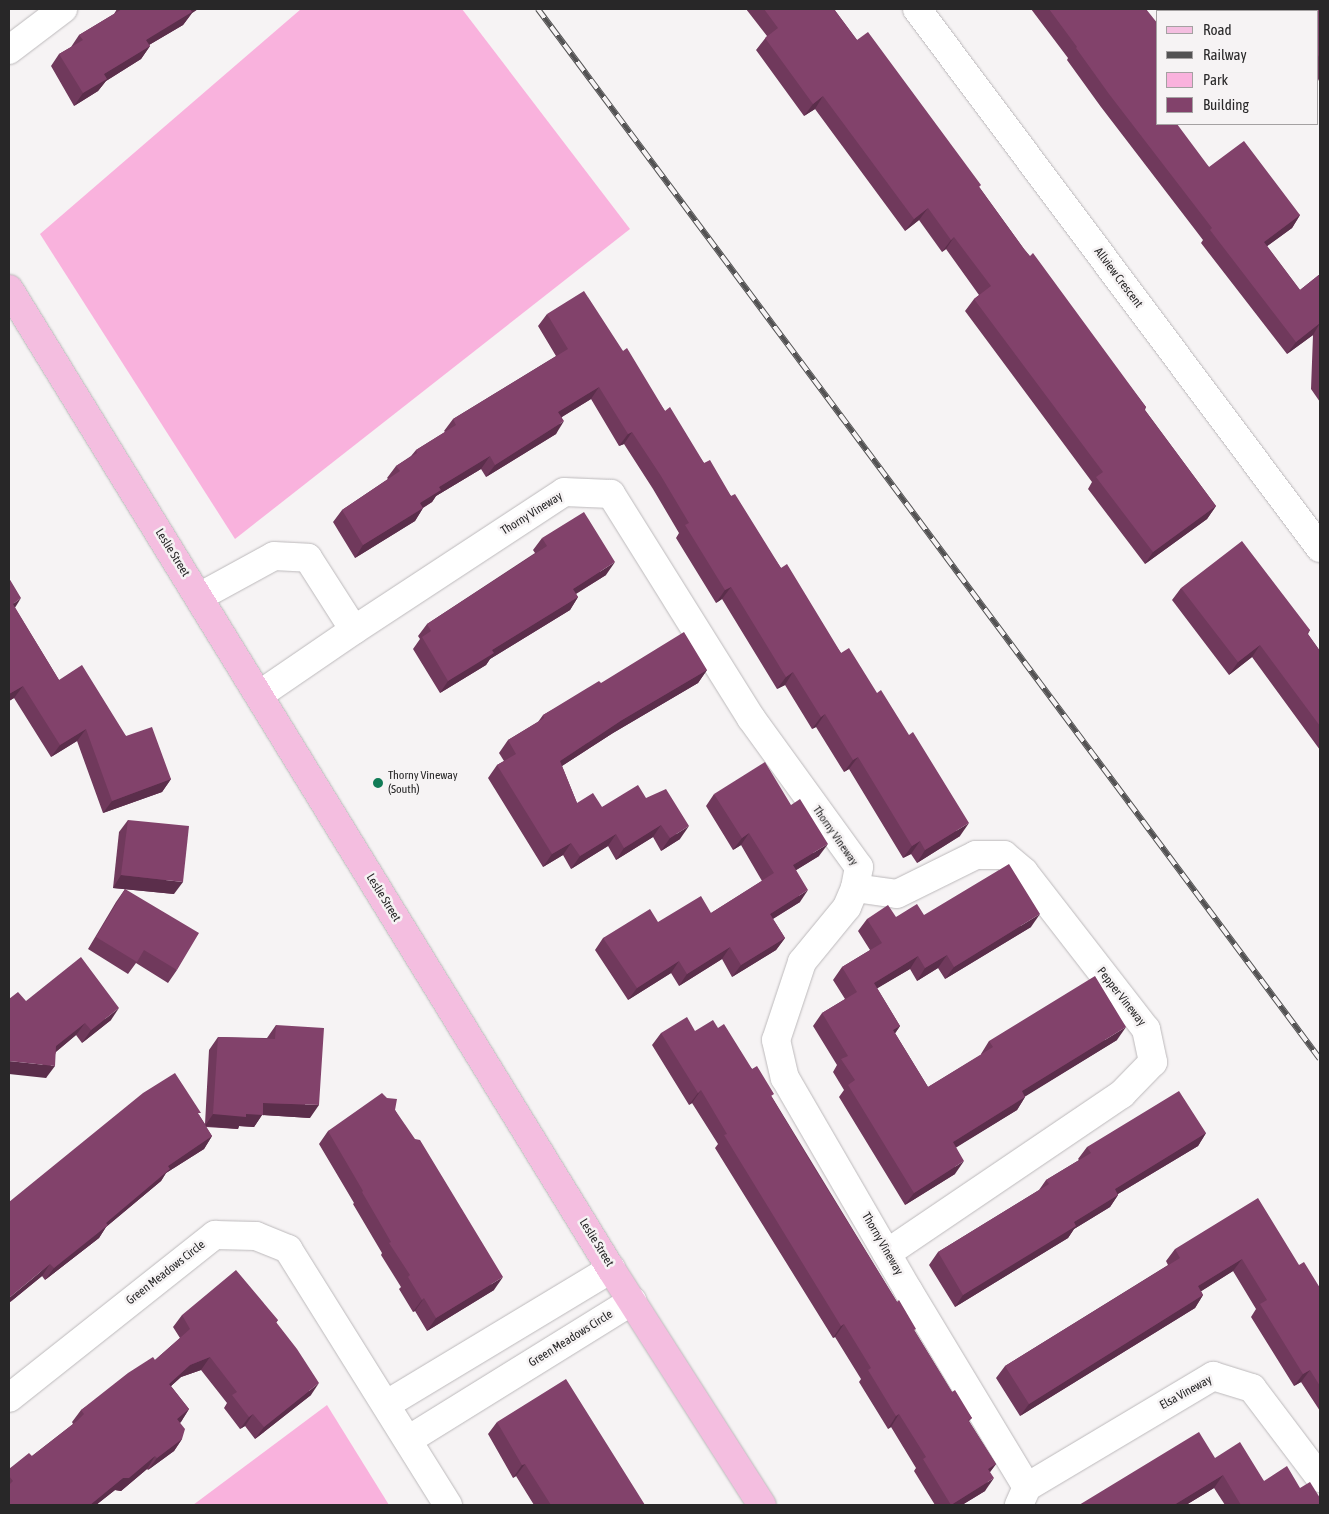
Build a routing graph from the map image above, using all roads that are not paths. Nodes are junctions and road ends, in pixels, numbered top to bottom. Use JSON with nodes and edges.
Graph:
{"nodes":[{"id":1,"x":63,"y":9,"type":"edge"},
{"id":2,"x":917,"y":9,"type":"edge"},
{"id":3,"x":9,"y":50,"type":"edge"},
{"id":4,"x":9,"y":289,"type":"edge"},
{"id":5,"x":1320,"y":548,"type":"edge"},
{"id":6,"x":199,"y":597,"type":"junction"},
{"id":7,"x":354,"y":630,"type":"junction"},
{"id":8,"x":259,"y":696,"type":"junction"},
{"id":9,"x":854,"y":888,"type":"junction"},
{"id":10,"x":887,"y":1253,"type":"junction"},
{"id":11,"x":611,"y":1269,"type":"junction"},
{"id":12,"x":632,"y":1301,"type":"junction"},
{"id":13,"x":9,"y":1398,"type":"edge"},
{"id":14,"x":387,"y":1404,"type":"junction"},
{"id":15,"x":408,"y":1440,"type":"junction"},
{"id":16,"x":1320,"y":1478,"type":"edge"},
{"id":17,"x":1023,"y":1496,"type":"edge"},
{"id":18,"x":448,"y":1505,"type":"edge"},
{"id":19,"x":762,"y":1505,"type":"edge"}],
"edges":[{"from":1,"to":3,"type":"street"},
{"from":2,"to":5,"type":"street","name":"Allview Crescent"},
{"from":4,"to":6,"type":"main road","name":"Leslie Street"},
{"from":6,"to":7,"type":"street"},
{"from":6,"to":8,"type":"main road","name":"Leslie Street"},
{"from":7,"to":8,"type":"street","name":"Thorny Vineway"},
{"from":7,"to":9,"type":"street","name":"Thorny Vineway"},
{"from":8,"to":11,"type":"main road","name":"Leslie Street"},
{"from":9,"to":10,"type":"street","name":"Thorny Vineway"},
{"from":9,"to":10,"type":"street","name":"Pepper Vineway"},
{"from":10,"to":17,"type":"street","name":"Thorny Vineway"},
{"from":11,"to":12,"type":"main road","name":"Leslie Street"},
{"from":11,"to":14,"type":"street"},
{"from":12,"to":15,"type":"street","name":"Green Meadows Circle"},
{"from":12,"to":19,"type":"main road","name":"Leslie Street"},
{"from":13,"to":14,"type":"street","name":"Green Meadows Circle"},
{"from":14,"to":15,"type":"street","name":"Green Meadows Circle"},
{"from":15,"to":18,"type":"street","name":"Green Meadows Circle"},
{"from":16,"to":17,"type":"street","name":"Elsa Vineway"}]}
